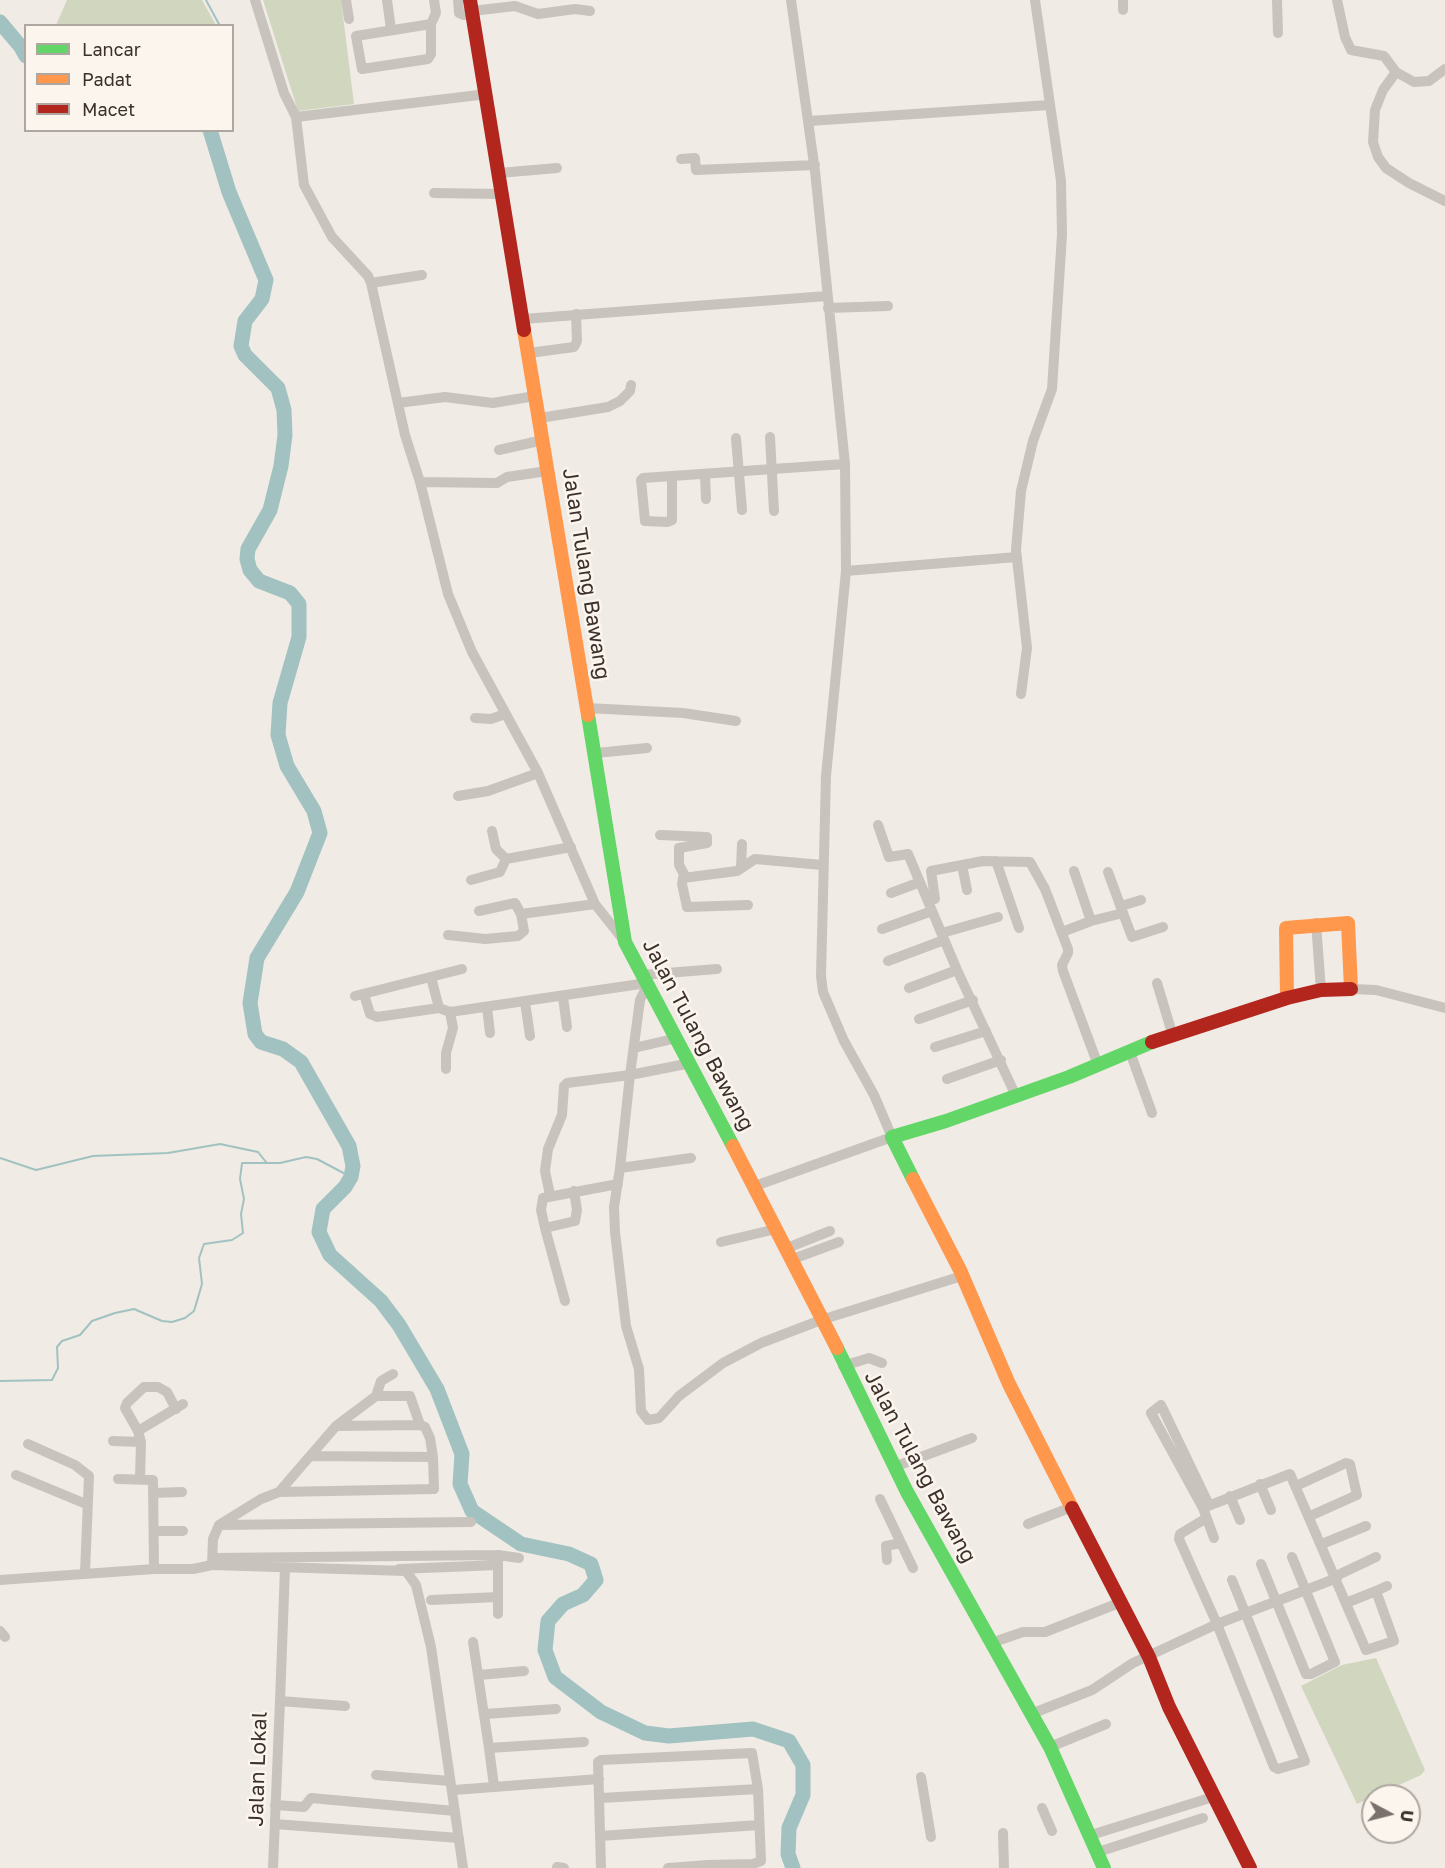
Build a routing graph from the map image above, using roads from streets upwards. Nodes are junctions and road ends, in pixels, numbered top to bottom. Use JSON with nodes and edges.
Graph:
{"nodes":[{"id":1,"x":255,"y":0,"type":"edge"},
{"id":2,"x":346,"y":0,"type":"edge"},
{"id":3,"x":387,"y":0,"type":"edge"},
{"id":4,"x":434,"y":0,"type":"edge"},
{"id":5,"x":458,"y":0,"type":"edge"},
{"id":6,"x":791,"y":0,"type":"edge"},
{"id":7,"x":1035,"y":0,"type":"edge"},
{"id":8,"x":1277,"y":0,"type":"edge"},
{"id":9,"x":1337,"y":0,"type":"edge"},
{"id":10,"x":471,"y":5,"type":"edge"},
{"id":11,"x":590,"y":11,"type":"dead end"},
{"id":12,"x":349,"y":19,"type":"dead end"},
{"id":13,"x":431,"y":24,"type":"junction"},
{"id":14,"x":391,"y":29,"type":"junction"},
{"id":15,"x":1278,"y":33,"type":"dead end"},
{"id":16,"x":1445,"y":69,"type":"edge"},
{"id":17,"x":1396,"y":72,"type":"junction"},
{"id":18,"x":487,"y":94,"type":"junction"},
{"id":19,"x":1049,"y":105,"type":"junction"},
{"id":20,"x":296,"y":117,"type":"junction"},
{"id":21,"x":809,"y":121,"type":"junction"},
{"id":22,"x":681,"y":159,"type":"dead end"},
{"id":23,"x":815,"y":165,"type":"junction"},
{"id":24,"x":557,"y":168,"type":"dead end"},
{"id":25,"x":500,"y":173,"type":"junction"},
{"id":26,"x":434,"y":194,"type":"dead end"},
{"id":27,"x":503,"y":194,"type":"junction"},
{"id":28,"x":1445,"y":201,"type":"edge"},
{"id":29,"x":422,"y":275,"type":"dead end"},
{"id":30,"x":371,"y":283,"type":"junction"},
{"id":31,"x":827,"y":296,"type":"junction"},
{"id":32,"x":888,"y":306,"type":"dead end"},
{"id":33,"x":828,"y":308,"type":"junction"},
{"id":34,"x":576,"y":314,"type":"junction"},
{"id":35,"x":523,"y":319,"type":"junction"},
{"id":36,"x":529,"y":353,"type":"junction"},
{"id":37,"x":632,"y":385,"type":"dead end"},
{"id":38,"x":535,"y":396,"type":"junction"},
{"id":39,"x":398,"y":403,"type":"junction"},
{"id":40,"x":540,"y":418,"type":"junction"},
{"id":41,"x":770,"y":437,"type":"dead end"},
{"id":42,"x":736,"y":438,"type":"dead end"},
{"id":43,"x":543,"y":440,"type":"junction"},
{"id":44,"x":499,"y":450,"type":"dead end"},
{"id":45,"x":845,"y":464,"type":"junction"},
{"id":46,"x":772,"y":469,"type":"junction"},
{"id":47,"x":547,"y":471,"type":"junction"},
{"id":48,"x":739,"y":471,"type":"junction"},
{"id":49,"x":705,"y":474,"type":"junction"},
{"id":50,"x":672,"y":476,"type":"junction"},
{"id":51,"x":420,"y":482,"type":"junction"},
{"id":52,"x":706,"y":499,"type":"dead end"},
{"id":53,"x":742,"y":510,"type":"dead end"},
{"id":54,"x":774,"y":511,"type":"dead end"},
{"id":55,"x":1017,"y":557,"type":"junction"},
{"id":56,"x":846,"y":571,"type":"junction"},
{"id":57,"x":1021,"y":694,"type":"dead end"},
{"id":58,"x":587,"y":708,"type":"junction"},
{"id":59,"x":505,"y":714,"type":"junction"},
{"id":60,"x":475,"y":718,"type":"dead end"},
{"id":61,"x":736,"y":721,"type":"dead end"},
{"id":62,"x":647,"y":748,"type":"dead end"},
{"id":63,"x":596,"y":753,"type":"junction"},
{"id":64,"x":538,"y":774,"type":"junction"},
{"id":65,"x":458,"y":796,"type":"dead end"},
{"id":66,"x":878,"y":825,"type":"dead end"},
{"id":67,"x":492,"y":831,"type":"dead end"},
{"id":68,"x":660,"y":835,"type":"dead end"},
{"id":69,"x":678,"y":836,"type":"junction"},
{"id":70,"x":742,"y":844,"type":"dead end"},
{"id":71,"x":571,"y":847,"type":"junction"},
{"id":72,"x":679,"y":848,"type":"junction"},
{"id":73,"x":506,"y":859,"type":"junction"},
{"id":74,"x":996,"y":861,"type":"junction"},
{"id":75,"x":822,"y":865,"type":"junction"},
{"id":76,"x":962,"y":865,"type":"junction"},
{"id":77,"x":741,"y":868,"type":"junction"},
{"id":78,"x":1074,"y":871,"type":"dead end"},
{"id":79,"x":1108,"y":872,"type":"dead end"},
{"id":80,"x":685,"y":876,"type":"junction"},
{"id":81,"x":471,"y":880,"type":"dead end"},
{"id":82,"x":920,"y":882,"type":"junction"},
{"id":83,"x":967,"y":890,"type":"dead end"},
{"id":84,"x":891,"y":893,"type":"dead end"},
{"id":85,"x":935,"y":899,"type":"dead end"},
{"id":86,"x":1142,"y":900,"type":"dead end"},
{"id":87,"x":595,"y":904,"type":"junction"},
{"id":88,"x":748,"y":905,"type":"dead end"},
{"id":89,"x":1122,"y":910,"type":"junction"},
{"id":90,"x":479,"y":911,"type":"dead end"},
{"id":91,"x":932,"y":911,"type":"junction"},
{"id":92,"x":521,"y":914,"type":"junction"},
{"id":93,"x":998,"y":917,"type":"dead end"},
{"id":94,"x":1091,"y":921,"type":"junction"},
{"id":95,"x":1316,"y":923,"type":"junction"},
{"id":96,"x":1019,"y":927,"type":"dead end"},
{"id":97,"x":1163,"y":927,"type":"dead end"},
{"id":98,"x":882,"y":929,"type":"dead end"},
{"id":99,"x":1062,"y":932,"type":"junction"},
{"id":100,"x":448,"y":935,"type":"dead end"},
{"id":101,"x":943,"y":937,"type":"junction"},
{"id":102,"x":625,"y":942,"type":"junction"},
{"id":103,"x":888,"y":961,"type":"dead end"},
{"id":104,"x":462,"y":969,"type":"dead end"},
{"id":105,"x":717,"y":969,"type":"dead end"},
{"id":106,"x":957,"y":970,"type":"junction"},
{"id":107,"x":431,"y":977,"type":"junction"},
{"id":108,"x":646,"y":983,"type":"junction"},
{"id":109,"x":1157,"y":983,"type":"dead end"},
{"id":110,"x":909,"y":988,"type":"dead end"},
{"id":111,"x":1352,"y":989,"type":"junction"},
{"id":112,"x":1321,"y":990,"type":"junction"},
{"id":113,"x":562,"y":997,"type":"junction"},
{"id":114,"x":1287,"y":998,"type":"junction"},
{"id":115,"x":973,"y":1000,"type":"junction"},
{"id":116,"x":525,"y":1002,"type":"junction"},
{"id":117,"x":487,"y":1007,"type":"junction"},
{"id":118,"x":439,"y":1008,"type":"junction"},
{"id":119,"x":1445,"y":1008,"type":"edge"},
{"id":120,"x":450,"y":1012,"type":"junction"},
{"id":121,"x":919,"y":1019,"type":"dead end"},
{"id":122,"x":567,"y":1028,"type":"dead end"},
{"id":123,"x":986,"y":1031,"type":"junction"},
{"id":124,"x":490,"y":1033,"type":"dead end"},
{"id":125,"x":1172,"y":1033,"type":"junction"},
{"id":126,"x":530,"y":1036,"type":"dead end"},
{"id":127,"x":677,"y":1038,"type":"junction"},
{"id":128,"x":935,"y":1047,"type":"dead end"},
{"id":129,"x":634,"y":1048,"type":"junction"},
{"id":130,"x":1130,"y":1052,"type":"junction"},
{"id":131,"x":1001,"y":1060,"type":"junction"},
{"id":132,"x":692,"y":1063,"type":"junction"},
{"id":133,"x":1098,"y":1065,"type":"junction"},
{"id":134,"x":446,"y":1069,"type":"dead end"},
{"id":135,"x":630,"y":1075,"type":"junction"},
{"id":136,"x":947,"y":1079,"type":"dead end"},
{"id":137,"x":1016,"y":1096,"type":"junction"},
{"id":138,"x":1152,"y":1113,"type":"dead end"},
{"id":139,"x":892,"y":1137,"type":"junction"},
{"id":140,"x":691,"y":1158,"type":"dead end"},
{"id":141,"x":620,"y":1168,"type":"junction"},
{"id":142,"x":618,"y":1184,"type":"junction"},
{"id":143,"x":755,"y":1186,"type":"junction"},
{"id":144,"x":574,"y":1191,"type":"junction"},
{"id":145,"x":550,"y":1195,"type":"junction"},
{"id":146,"x":545,"y":1228,"type":"junction"},
{"id":147,"x":776,"y":1229,"type":"junction"},
{"id":148,"x":830,"y":1231,"type":"dead end"},
{"id":149,"x":721,"y":1242,"type":"dead end"},
{"id":150,"x":839,"y":1242,"type":"dead end"},
{"id":151,"x":790,"y":1253,"type":"junction"},
{"id":152,"x":962,"y":1276,"type":"junction"},
{"id":153,"x":566,"y":1301,"type":"dead end"},
{"id":154,"x":821,"y":1320,"type":"junction"},
{"id":155,"x":882,"y":1363,"type":"dead end"},
{"id":156,"x":843,"y":1366,"type":"junction"},
{"id":157,"x":393,"y":1374,"type":"dead end"},
{"id":158,"x":376,"y":1396,"type":"junction"},
{"id":159,"x":420,"y":1425,"type":"junction"},
{"id":160,"x":336,"y":1426,"type":"junction"},
{"id":161,"x":138,"y":1431,"type":"junction"},
{"id":162,"x":972,"y":1438,"type":"dead end"},
{"id":163,"x":113,"y":1441,"type":"dead end"},
{"id":164,"x":141,"y":1442,"type":"junction"},
{"id":165,"x":28,"y":1444,"type":"dead end"},
{"id":166,"x":310,"y":1456,"type":"junction"},
{"id":167,"x":433,"y":1457,"type":"junction"},
{"id":168,"x":894,"y":1467,"type":"junction"},
{"id":169,"x":16,"y":1475,"type":"dead end"},
{"id":170,"x":140,"y":1478,"type":"junction"},
{"id":171,"x":118,"y":1479,"type":"dead end"},
{"id":172,"x":1260,"y":1484,"type":"junction"},
{"id":173,"x":1296,"y":1486,"type":"junction"},
{"id":174,"x":182,"y":1491,"type":"dead end"},
{"id":175,"x":279,"y":1492,"type":"junction"},
{"id":176,"x":154,"y":1493,"type":"junction"},
{"id":177,"x":1230,"y":1496,"type":"junction"},
{"id":178,"x":880,"y":1499,"type":"dead end"},
{"id":179,"x":86,"y":1504,"type":"junction"},
{"id":180,"x":1072,"y":1507,"type":"junction"},
{"id":181,"x":1271,"y":1510,"type":"dead end"},
{"id":182,"x":1206,"y":1511,"type":"junction"},
{"id":183,"x":1310,"y":1516,"type":"junction"},
{"id":184,"x":1240,"y":1520,"type":"dead end"},
{"id":185,"x":471,"y":1522,"type":"dead end"},
{"id":186,"x":1028,"y":1524,"type":"dead end"},
{"id":187,"x":219,"y":1525,"type":"junction"},
{"id":188,"x":1366,"y":1526,"type":"dead end"},
{"id":189,"x":154,"y":1531,"type":"junction"},
{"id":190,"x":183,"y":1531,"type":"dead end"},
{"id":191,"x":1214,"y":1538,"type":"dead end"},
{"id":192,"x":901,"y":1543,"type":"junction"},
{"id":193,"x":1322,"y":1544,"type":"junction"},
{"id":194,"x":1292,"y":1557,"type":"dead end"},
{"id":195,"x":1376,"y":1557,"type":"dead end"},
{"id":196,"x":519,"y":1558,"type":"dead end"},
{"id":197,"x":498,"y":1560,"type":"junction"},
{"id":198,"x":887,"y":1560,"type":"dead end"},
{"id":199,"x":212,"y":1562,"type":"junction"},
{"id":200,"x":1261,"y":1564,"type":"dead end"},
{"id":201,"x":285,"y":1568,"type":"junction"},
{"id":202,"x":913,"y":1568,"type":"dead end"},
{"id":203,"x":154,"y":1569,"type":"junction"},
{"id":204,"x":398,"y":1569,"type":"junction"},
{"id":205,"x":85,"y":1573,"type":"junction"},
{"id":206,"x":1336,"y":1577,"type":"junction"},
{"id":207,"x":1232,"y":1580,"type":"dead end"},
{"id":208,"x":0,"y":1581,"type":"edge"},
{"id":209,"x":1387,"y":1586,"type":"dead end"},
{"id":210,"x":1306,"y":1590,"type":"junction"},
{"id":211,"x":1376,"y":1591,"type":"junction"},
{"id":212,"x":498,"y":1597,"type":"junction"},
{"id":213,"x":431,"y":1600,"type":"dead end"},
{"id":214,"x":1275,"y":1601,"type":"junction"},
{"id":215,"x":1119,"y":1603,"type":"junction"},
{"id":216,"x":1346,"y":1603,"type":"junction"},
{"id":217,"x":498,"y":1614,"type":"dead end"},
{"id":218,"x":1245,"y":1614,"type":"junction"},
{"id":219,"x":1217,"y":1624,"type":"junction"},
{"id":220,"x":473,"y":1642,"type":"dead end"},
{"id":221,"x":991,"y":1643,"type":"junction"},
{"id":222,"x":1149,"y":1657,"type":"junction"},
{"id":223,"x":524,"y":1671,"type":"dead end"},
{"id":224,"x":479,"y":1676,"type":"junction"},
{"id":225,"x":280,"y":1701,"type":"junction"},
{"id":226,"x":345,"y":1706,"type":"dead end"},
{"id":227,"x":556,"y":1709,"type":"dead end"},
{"id":228,"x":485,"y":1714,"type":"junction"},
{"id":229,"x":1031,"y":1714,"type":"junction"},
{"id":230,"x":1106,"y":1725,"type":"dead end"},
{"id":231,"x":584,"y":1742,"type":"dead end"},
{"id":232,"x":1050,"y":1747,"type":"junction"},
{"id":233,"x":489,"y":1748,"type":"junction"},
{"id":234,"x":376,"y":1775,"type":"dead end"},
{"id":235,"x":921,"y":1777,"type":"dead end"},
{"id":236,"x":599,"y":1779,"type":"junction"},
{"id":237,"x":452,"y":1786,"type":"junction"},
{"id":238,"x":494,"y":1786,"type":"junction"},
{"id":239,"x":758,"y":1789,"type":"junction"},
{"id":240,"x":1213,"y":1797,"type":"junction"},
{"id":241,"x":601,"y":1798,"type":"junction"},
{"id":242,"x":275,"y":1805,"type":"junction"},
{"id":243,"x":1042,"y":1808,"type":"dead end"},
{"id":244,"x":455,"y":1811,"type":"junction"},
{"id":245,"x":1203,"y":1818,"type":"dead end"},
{"id":246,"x":275,"y":1824,"type":"junction"},
{"id":247,"x":759,"y":1825,"type":"junction"},
{"id":248,"x":1052,"y":1831,"type":"dead end"},
{"id":249,"x":1003,"y":1833,"type":"dead end"},
{"id":250,"x":1091,"y":1834,"type":"junction"},
{"id":251,"x":600,"y":1836,"type":"junction"},
{"id":252,"x":931,"y":1837,"type":"dead end"},
{"id":253,"x":459,"y":1838,"type":"junction"},
{"id":254,"x":1098,"y":1852,"type":"junction"},
{"id":255,"x":708,"y":1867,"type":"edge"},
{"id":256,"x":273,"y":1868,"type":"edge"},
{"id":257,"x":463,"y":1868,"type":"edge"},
{"id":258,"x":601,"y":1868,"type":"edge"},
{"id":259,"x":668,"y":1868,"type":"edge"},
{"id":260,"x":1005,"y":1868,"type":"edge"},
{"id":261,"x":1104,"y":1868,"type":"edge"},
{"id":262,"x":1250,"y":1868,"type":"edge"}],
"edges":[{"from":1,"to":20,"type":"street"},
{"from":2,"to":12,"type":"street"},
{"from":3,"to":14,"type":"street"},
{"from":4,"to":13,"type":"street"},
{"from":5,"to":10,"type":"street"},
{"from":6,"to":21,"type":"street"},
{"from":7,"to":19,"type":"street"},
{"from":8,"to":15,"type":"street"},
{"from":9,"to":17,"type":"street"},
{"from":10,"to":11,"type":"street"},
{"from":10,"to":18,"type":"street","name":"Jalan Tulang Bawang"},
{"from":13,"to":14,"type":"street"},
{"from":13,"to":14,"type":"street"},
{"from":16,"to":17,"type":"street"},
{"from":17,"to":28,"type":"street"},
{"from":18,"to":20,"type":"street"},
{"from":18,"to":25,"type":"street","name":"Jalan Tulang Bawang"},
{"from":19,"to":21,"type":"street"},
{"from":19,"to":55,"type":"street"},
{"from":20,"to":30,"type":"street"},
{"from":21,"to":23,"type":"street"},
{"from":22,"to":23,"type":"street"},
{"from":23,"to":31,"type":"street"},
{"from":24,"to":25,"type":"street"},
{"from":25,"to":27,"type":"street","name":"Jalan Tulang Bawang"},
{"from":26,"to":27,"type":"street"},
{"from":27,"to":35,"type":"street","name":"Jalan Tulang Bawang"},
{"from":29,"to":30,"type":"street"},
{"from":30,"to":39,"type":"street"},
{"from":31,"to":33,"type":"street"},
{"from":31,"to":34,"type":"street"},
{"from":32,"to":33,"type":"street"},
{"from":33,"to":45,"type":"street"},
{"from":34,"to":35,"type":"street"},
{"from":34,"to":36,"type":"street"},
{"from":35,"to":36,"type":"street","name":"Jalan Tulang Bawang"},
{"from":36,"to":38,"type":"street","name":"Jalan Tulang Bawang"},
{"from":37,"to":40,"type":"street"},
{"from":38,"to":39,"type":"street"},
{"from":38,"to":40,"type":"street","name":"Jalan Tulang Bawang"},
{"from":39,"to":51,"type":"street"},
{"from":40,"to":43,"type":"street","name":"Jalan Tulang Bawang"},
{"from":41,"to":46,"type":"street"},
{"from":42,"to":48,"type":"street"},
{"from":43,"to":44,"type":"street"},
{"from":43,"to":47,"type":"street","name":"Jalan Tulang Bawang"},
{"from":45,"to":46,"type":"street"},
{"from":45,"to":56,"type":"street"},
{"from":46,"to":48,"type":"street"},
{"from":46,"to":54,"type":"street"},
{"from":47,"to":51,"type":"street"},
{"from":47,"to":58,"type":"street","name":"Jalan Tulang Bawang"},
{"from":48,"to":49,"type":"street"},
{"from":48,"to":53,"type":"street"},
{"from":49,"to":50,"type":"street"},
{"from":49,"to":52,"type":"street"},
{"from":50,"to":50,"type":"street"},
{"from":51,"to":59,"type":"street"},
{"from":55,"to":56,"type":"street"},
{"from":55,"to":57,"type":"street"},
{"from":56,"to":75,"type":"street"},
{"from":58,"to":61,"type":"street"},
{"from":58,"to":63,"type":"street","name":"Jalan Tulang Bawang"},
{"from":59,"to":60,"type":"street"},
{"from":59,"to":64,"type":"street"},
{"from":62,"to":63,"type":"street"},
{"from":63,"to":102,"type":"street","name":"Jalan Tulang Bawang"},
{"from":64,"to":65,"type":"street"},
{"from":64,"to":71,"type":"street"},
{"from":66,"to":82,"type":"street"},
{"from":67,"to":73,"type":"street"},
{"from":68,"to":69,"type":"street"},
{"from":69,"to":72,"type":"street"},
{"from":69,"to":72,"type":"street"},
{"from":70,"to":77,"type":"street"},
{"from":71,"to":73,"type":"street"},
{"from":71,"to":87,"type":"street"},
{"from":72,"to":80,"type":"street"},
{"from":73,"to":81,"type":"street"},
{"from":74,"to":76,"type":"street"},
{"from":74,"to":96,"type":"street"},
{"from":74,"to":99,"type":"street"},
{"from":75,"to":77,"type":"street"},
{"from":75,"to":139,"type":"street"},
{"from":76,"to":83,"type":"street"},
{"from":76,"to":85,"type":"street"},
{"from":77,"to":80,"type":"street"},
{"from":78,"to":94,"type":"street"},
{"from":79,"to":89,"type":"street"},
{"from":80,"to":88,"type":"street"},
{"from":82,"to":84,"type":"street"},
{"from":82,"to":91,"type":"street"},
{"from":86,"to":89,"type":"street"},
{"from":87,"to":92,"type":"street"},
{"from":87,"to":102,"type":"street"},
{"from":89,"to":94,"type":"street"},
{"from":89,"to":97,"type":"street"},
{"from":90,"to":92,"type":"street"},
{"from":91,"to":98,"type":"street"},
{"from":91,"to":101,"type":"street"},
{"from":92,"to":100,"type":"street"},
{"from":93,"to":101,"type":"street"},
{"from":94,"to":99,"type":"street"},
{"from":95,"to":111,"type":"street"},
{"from":95,"to":112,"type":"street"},
{"from":95,"to":114,"type":"street"},
{"from":99,"to":133,"type":"street"},
{"from":101,"to":103,"type":"street"},
{"from":101,"to":106,"type":"street"},
{"from":102,"to":108,"type":"street","name":"Jalan Tulang Bawang"},
{"from":104,"to":107,"type":"street"},
{"from":105,"to":108,"type":"street"},
{"from":106,"to":110,"type":"street"},
{"from":106,"to":115,"type":"street"},
{"from":107,"to":118,"type":"street"},
{"from":107,"to":118,"type":"street"},
{"from":108,"to":113,"type":"street"},
{"from":108,"to":127,"type":"street","name":"Jalan Tulang Bawang"},
{"from":108,"to":129,"type":"street"},
{"from":109,"to":125,"type":"street"},
{"from":111,"to":112,"type":"street"},
{"from":111,"to":119,"type":"street"},
{"from":112,"to":114,"type":"street"},
{"from":113,"to":116,"type":"street"},
{"from":113,"to":122,"type":"street"},
{"from":114,"to":125,"type":"street"},
{"from":115,"to":121,"type":"street"},
{"from":115,"to":123,"type":"street"},
{"from":116,"to":117,"type":"street"},
{"from":116,"to":126,"type":"street"},
{"from":117,"to":120,"type":"street"},
{"from":117,"to":124,"type":"street"},
{"from":118,"to":120,"type":"street"},
{"from":120,"to":134,"type":"street"},
{"from":123,"to":128,"type":"street"},
{"from":123,"to":131,"type":"street"},
{"from":125,"to":130,"type":"street"},
{"from":127,"to":129,"type":"street"},
{"from":127,"to":132,"type":"street","name":"Jalan Tulang Bawang"},
{"from":129,"to":135,"type":"street"},
{"from":130,"to":133,"type":"street"},
{"from":130,"to":138,"type":"street"},
{"from":131,"to":136,"type":"street"},
{"from":131,"to":137,"type":"street"},
{"from":132,"to":135,"type":"street"},
{"from":132,"to":143,"type":"street","name":"Jalan Tulang Bawang"},
{"from":133,"to":137,"type":"street"},
{"from":135,"to":141,"type":"street"},
{"from":135,"to":145,"type":"street"},
{"from":137,"to":139,"type":"street"},
{"from":139,"to":143,"type":"street"},
{"from":139,"to":152,"type":"street"},
{"from":140,"to":141,"type":"street"},
{"from":141,"to":142,"type":"street"},
{"from":142,"to":144,"type":"street"},
{"from":142,"to":154,"type":"street"},
{"from":143,"to":147,"type":"street","name":"Jalan Tulang Bawang"},
{"from":144,"to":145,"type":"street"},
{"from":144,"to":146,"type":"street"},
{"from":145,"to":146,"type":"street"},
{"from":146,"to":153,"type":"street"},
{"from":147,"to":149,"type":"street"},
{"from":147,"to":151,"type":"street","name":"Jalan Tulang Bawang"},
{"from":148,"to":151,"type":"street"},
{"from":150,"to":151,"type":"street"},
{"from":151,"to":154,"type":"street","name":"Jalan Tulang Bawang"},
{"from":152,"to":154,"type":"street"},
{"from":152,"to":180,"type":"street"},
{"from":154,"to":156,"type":"street","name":"Jalan Tulang Bawang"},
{"from":155,"to":156,"type":"street"},
{"from":156,"to":168,"type":"street","name":"Jalan Tulang Bawang"},
{"from":157,"to":158,"type":"street"},
{"from":158,"to":159,"type":"street"},
{"from":158,"to":160,"type":"street"},
{"from":159,"to":160,"type":"street"},
{"from":159,"to":167,"type":"street"},
{"from":160,"to":166,"type":"street"},
{"from":161,"to":161,"type":"street"},
{"from":161,"to":164,"type":"street"},
{"from":162,"to":168,"type":"street"},
{"from":163,"to":164,"type":"street"},
{"from":164,"to":170,"type":"street"},
{"from":165,"to":179,"type":"street"},
{"from":166,"to":167,"type":"street"},
{"from":166,"to":175,"type":"street"},
{"from":167,"to":175,"type":"street"},
{"from":168,"to":221,"type":"street","name":"Jalan Tulang Bawang"},
{"from":169,"to":179,"type":"street"},
{"from":170,"to":171,"type":"street"},
{"from":170,"to":176,"type":"street"},
{"from":172,"to":173,"type":"street"},
{"from":172,"to":177,"type":"street"},
{"from":172,"to":181,"type":"street"},
{"from":173,"to":183,"type":"street"},
{"from":173,"to":183,"type":"street"},
{"from":174,"to":176,"type":"street"},
{"from":175,"to":187,"type":"street"},
{"from":176,"to":189,"type":"street"},
{"from":177,"to":182,"type":"street"},
{"from":177,"to":184,"type":"street"},
{"from":178,"to":192,"type":"street"},
{"from":179,"to":205,"type":"street"},
{"from":180,"to":186,"type":"street"},
{"from":180,"to":215,"type":"street"},
{"from":182,"to":182,"type":"street"},
{"from":182,"to":191,"type":"street"},
{"from":182,"to":219,"type":"street"},
{"from":183,"to":193,"type":"street"},
{"from":185,"to":187,"type":"street"},
{"from":187,"to":199,"type":"street"},
{"from":188,"to":193,"type":"street"},
{"from":189,"to":190,"type":"street"},
{"from":189,"to":203,"type":"street"},
{"from":192,"to":198,"type":"street"},
{"from":192,"to":202,"type":"street"},
{"from":193,"to":206,"type":"street"},
{"from":194,"to":210,"type":"street"},
{"from":195,"to":206,"type":"street"},
{"from":196,"to":197,"type":"street"},
{"from":197,"to":199,"type":"street"},
{"from":197,"to":204,"type":"street"},
{"from":197,"to":212,"type":"street"},
{"from":199,"to":201,"type":"street"},
{"from":199,"to":203,"type":"street"},
{"from":200,"to":214,"type":"street"},
{"from":201,"to":204,"type":"street"},
{"from":201,"to":225,"type":"street"},
{"from":203,"to":205,"type":"street"},
{"from":204,"to":237,"type":"street"},
{"from":205,"to":208,"type":"street"},
{"from":206,"to":210,"type":"street"},
{"from":206,"to":216,"type":"street"},
{"from":207,"to":218,"type":"street"},
{"from":209,"to":211,"type":"street"},
{"from":210,"to":214,"type":"street"},
{"from":210,"to":214,"type":"street"},
{"from":211,"to":216,"type":"street"},
{"from":211,"to":216,"type":"street"},
{"from":212,"to":213,"type":"street"},
{"from":212,"to":217,"type":"street"},
{"from":214,"to":218,"type":"street"},
{"from":215,"to":221,"type":"street"},
{"from":215,"to":222,"type":"street"},
{"from":218,"to":219,"type":"street"},
{"from":218,"to":219,"type":"street"},
{"from":219,"to":222,"type":"street"},
{"from":220,"to":224,"type":"street"},
{"from":221,"to":229,"type":"street","name":"Jalan Tulang Bawang"},
{"from":222,"to":229,"type":"street"},
{"from":222,"to":240,"type":"street"},
{"from":223,"to":224,"type":"street"},
{"from":224,"to":228,"type":"street"},
{"from":225,"to":226,"type":"street","name":"Jalan Lokal"},
{"from":225,"to":242,"type":"street","name":"Jalan Lokal"},
{"from":227,"to":228,"type":"street"},
{"from":228,"to":233,"type":"street"},
{"from":229,"to":232,"type":"street","name":"Jalan Tulang Bawang"},
{"from":230,"to":232,"type":"street"},
{"from":231,"to":233,"type":"street"},
{"from":232,"to":250,"type":"street","name":"Jalan Tulang Bawang"},
{"from":233,"to":238,"type":"street"},
{"from":234,"to":237,"type":"street"},
{"from":235,"to":252,"type":"street"},
{"from":236,"to":238,"type":"street"},
{"from":236,"to":239,"type":"street"},
{"from":236,"to":241,"type":"street"},
{"from":237,"to":238,"type":"street"},
{"from":237,"to":244,"type":"street"},
{"from":239,"to":241,"type":"street"},
{"from":239,"to":247,"type":"street"},
{"from":240,"to":250,"type":"street"},
{"from":240,"to":262,"type":"street"},
{"from":241,"to":251,"type":"street"},
{"from":242,"to":244,"type":"street"},
{"from":242,"to":246,"type":"street","name":"Jalan Lokal"},
{"from":243,"to":248,"type":"street"},
{"from":244,"to":253,"type":"street"},
{"from":245,"to":254,"type":"street"},
{"from":246,"to":253,"type":"street"},
{"from":246,"to":256,"type":"street","name":"Jalan Lokal"},
{"from":247,"to":251,"type":"street"},
{"from":247,"to":255,"type":"street"},
{"from":249,"to":260,"type":"street"},
{"from":250,"to":254,"type":"street","name":"Jalan Tulang Bawang"},
{"from":251,"to":258,"type":"street"},
{"from":253,"to":257,"type":"street"},
{"from":254,"to":261,"type":"street","name":"Jalan Tulang Bawang"},
{"from":255,"to":259,"type":"street"}]}
